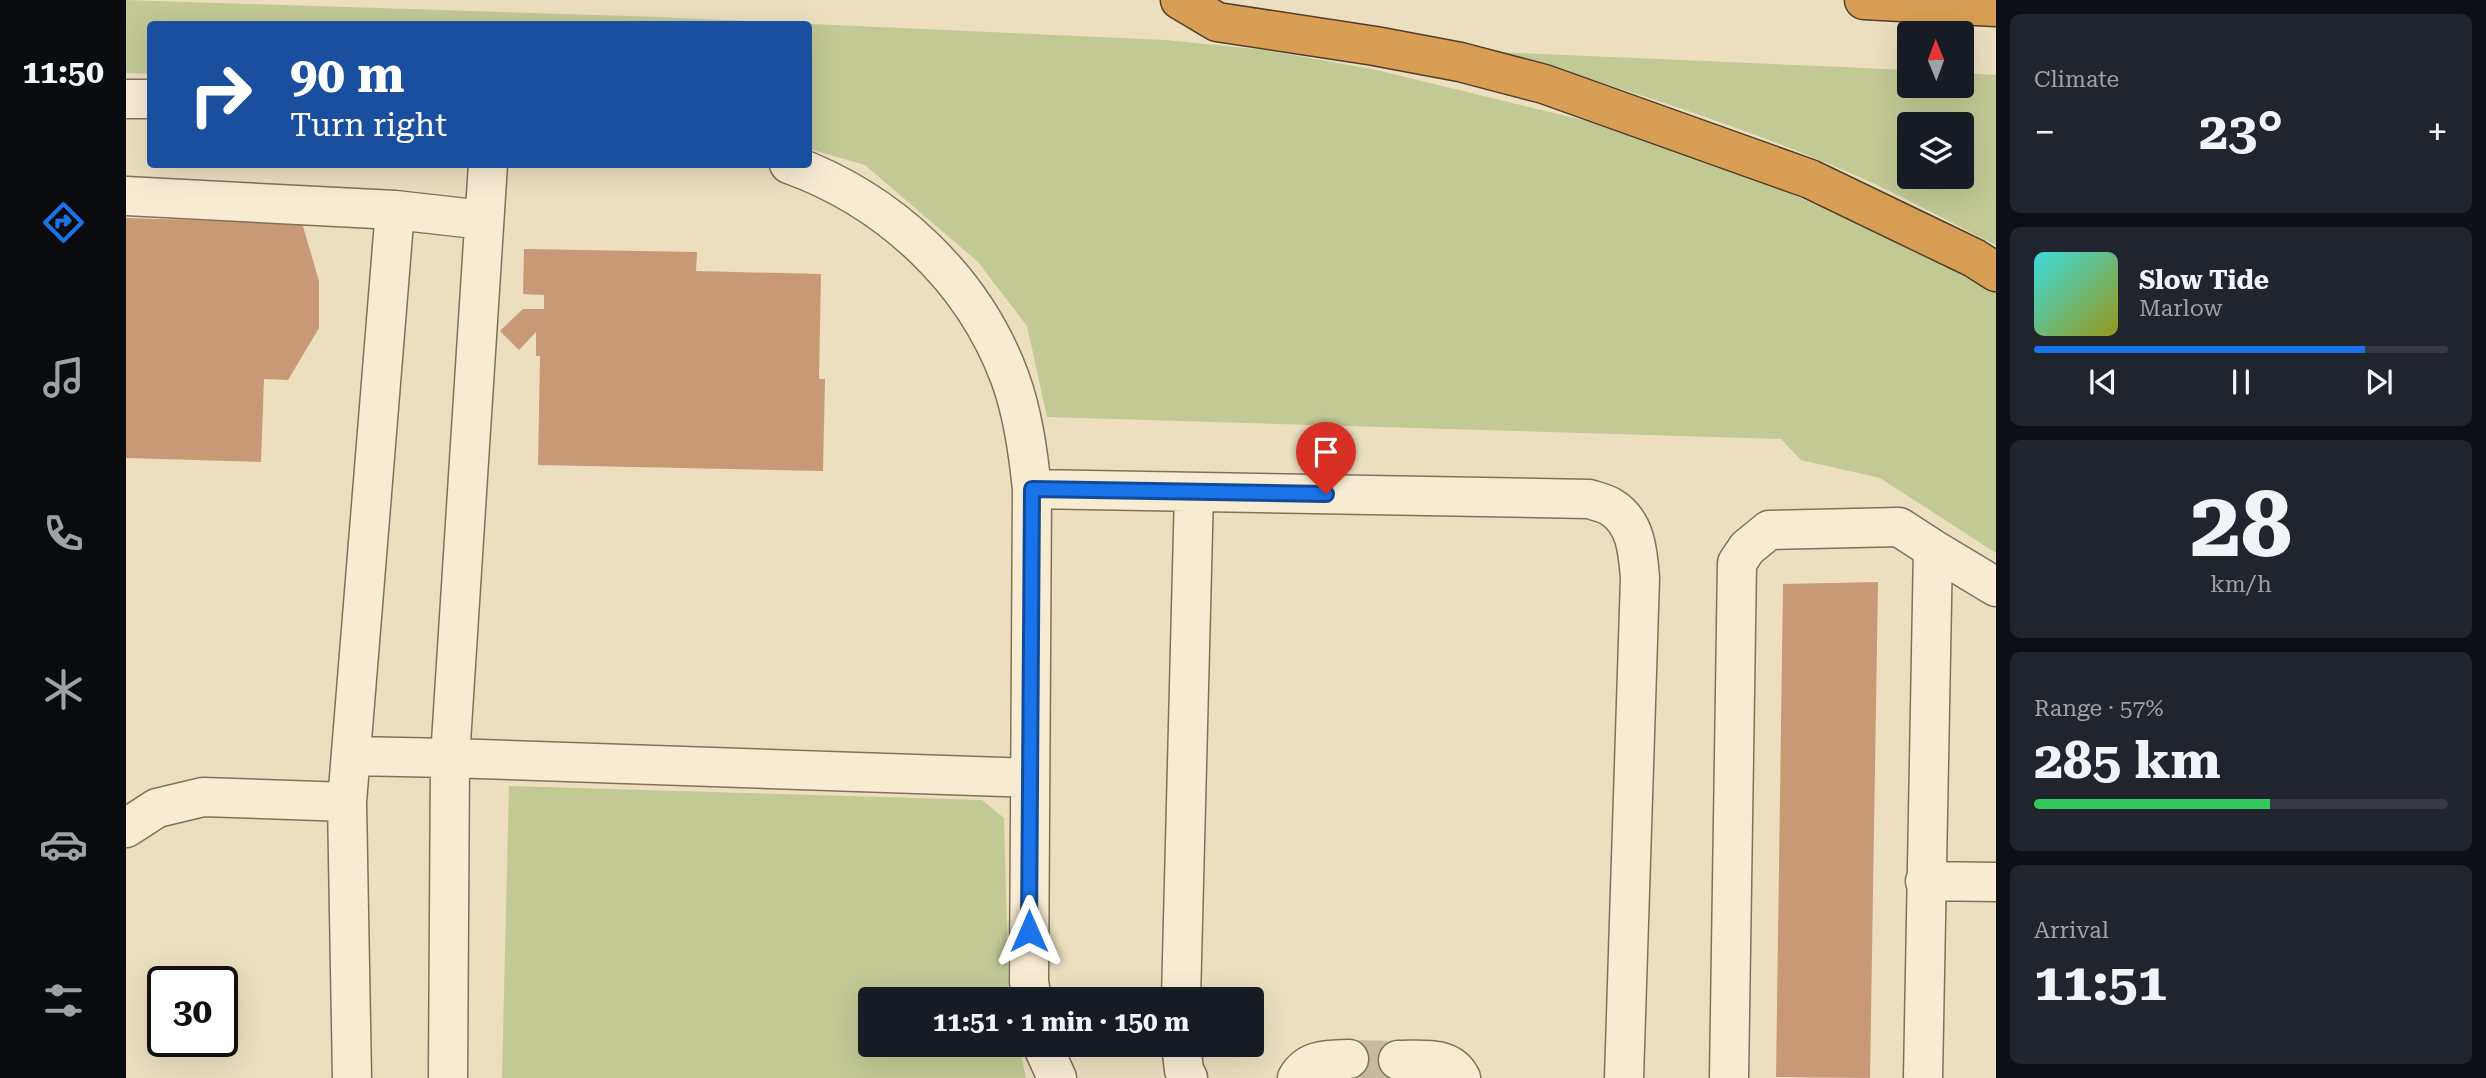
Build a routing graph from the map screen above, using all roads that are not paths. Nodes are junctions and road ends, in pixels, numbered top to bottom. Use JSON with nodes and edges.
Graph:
{"nodes":[{"id":1,"x":1180,"y":0,"type":"edge"},
{"id":2,"x":1864,"y":0,"type":"edge"},
{"id":3,"x":1996,"y":7,"type":"edge"},
{"id":4,"x":126,"y":99,"type":"edge"},
{"id":5,"x":147,"y":99,"type":"edge"},
{"id":6,"x":488,"y":168,"type":"edge"},
{"id":7,"x":798,"y":168,"type":"edge"},
{"id":8,"x":126,"y":196,"type":"edge"},
{"id":9,"x":395,"y":210,"type":"junction"},
{"id":10,"x":484,"y":220,"type":"junction"},
{"id":11,"x":1996,"y":272,"type":"edge"},
{"id":12,"x":1032,"y":489,"type":"junction"},
{"id":13,"x":1194,"y":492,"type":"junction"},
{"id":14,"x":1933,"y":549,"type":"junction"},
{"id":15,"x":1996,"y":587,"type":"edge"},
{"id":16,"x":351,"y":756,"type":"junction"},
{"id":17,"x":450,"y":758,"type":"junction"},
{"id":18,"x":1030,"y":778,"type":"junction"},
{"id":19,"x":347,"y":802,"type":"junction"},
{"id":20,"x":126,"y":828,"type":"edge"},
{"id":21,"x":1925,"y":881,"type":"junction"},
{"id":22,"x":1996,"y":882,"type":"edge"},
{"id":23,"x":1029,"y":987,"type":"edge"},
{"id":24,"x":1181,"y":987,"type":"edge"},
{"id":25,"x":1047,"y":1057,"type":"edge"},
{"id":26,"x":1182,"y":1057,"type":"edge"},
{"id":27,"x":1349,"y":1059,"type":"tunnel mouth"},
{"id":28,"x":1398,"y":1060,"type":"tunnel mouth"},
{"id":29,"x":352,"y":1078,"type":"edge"},
{"id":30,"x":448,"y":1078,"type":"edge"},
{"id":31,"x":1057,"y":1078,"type":"edge"},
{"id":32,"x":1188,"y":1078,"type":"edge"},
{"id":33,"x":1297,"y":1078,"type":"edge"},
{"id":34,"x":1461,"y":1078,"type":"edge"},
{"id":35,"x":1624,"y":1078,"type":"edge"},
{"id":36,"x":1729,"y":1078,"type":"edge"},
{"id":37,"x":1923,"y":1078,"type":"edge"}],
"edges":[{"from":1,"to":11,"type":"highway"},
{"from":2,"to":3,"type":"highway"},
{"from":4,"to":5,"type":"street"},
{"from":6,"to":10,"type":"street"},
{"from":7,"to":12,"type":"street"},
{"from":8,"to":9,"type":"street"},
{"from":9,"to":10,"type":"street"},
{"from":9,"to":16,"type":"street"},
{"from":10,"to":17,"type":"street"},
{"from":12,"to":13,"type":"street"},
{"from":12,"to":18,"type":"street"},
{"from":13,"to":24,"type":"street"},
{"from":13,"to":35,"type":"street"},
{"from":14,"to":15,"type":"street"},
{"from":14,"to":21,"type":"street"},
{"from":14,"to":36,"type":"street"},
{"from":16,"to":17,"type":"street"},
{"from":16,"to":19,"type":"street"},
{"from":17,"to":18,"type":"street"},
{"from":17,"to":30,"type":"street"},
{"from":18,"to":23,"type":"street"},
{"from":19,"to":20,"type":"street"},
{"from":19,"to":29,"type":"street"},
{"from":21,"to":22,"type":"street"},
{"from":21,"to":37,"type":"street"},
{"from":25,"to":31,"type":"street"},
{"from":26,"to":32,"type":"street"},
{"from":27,"to":33,"type":"street"},
{"from":28,"to":34,"type":"street"}]}
